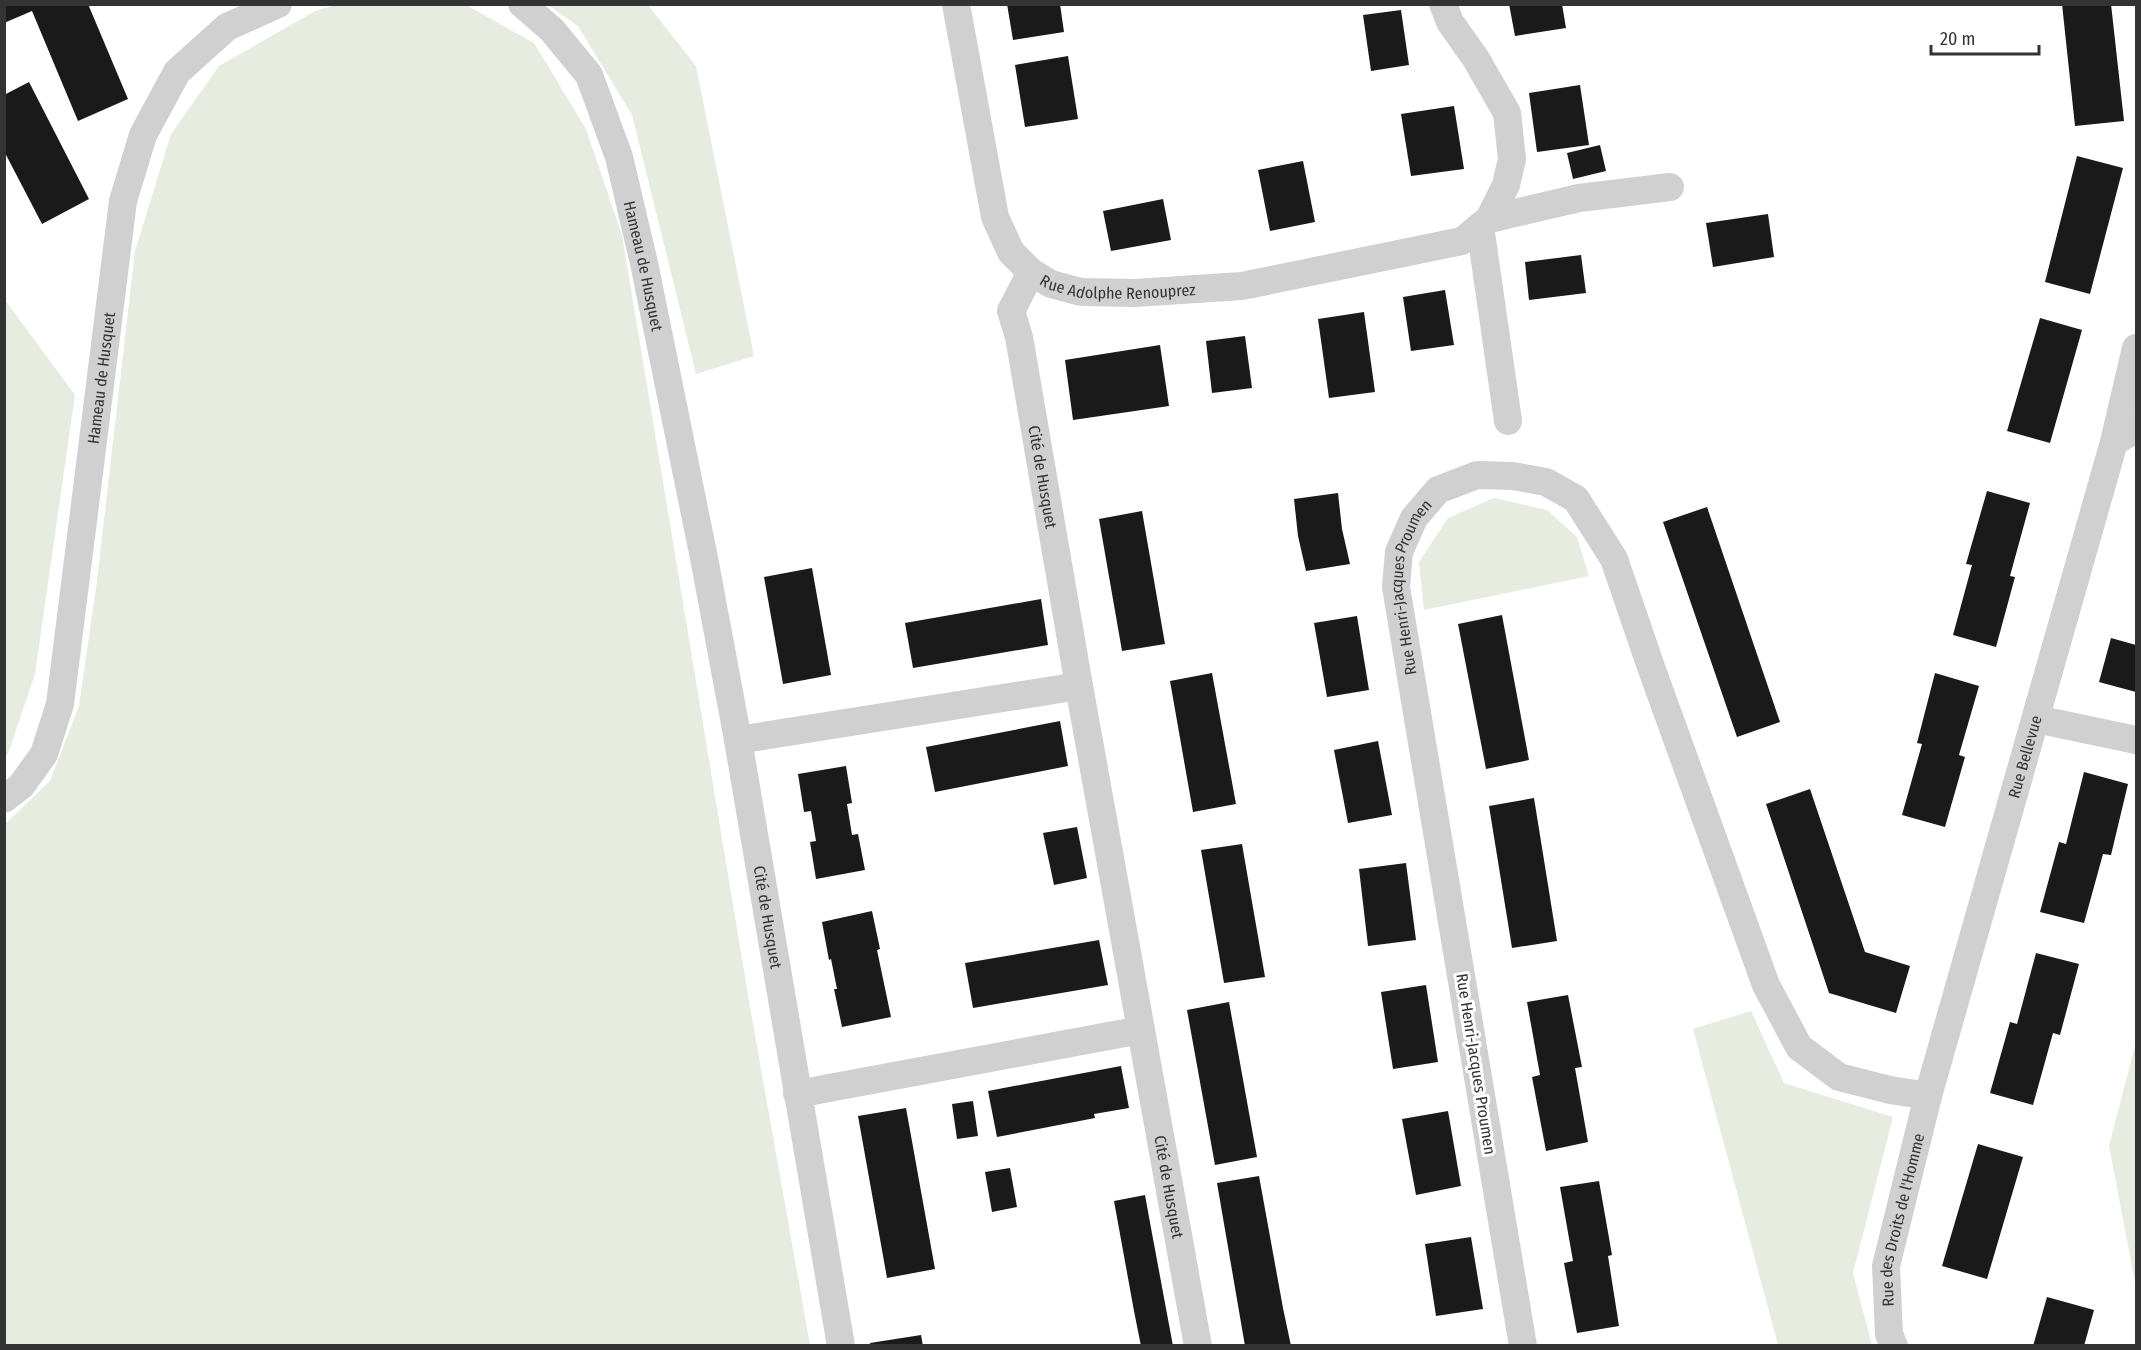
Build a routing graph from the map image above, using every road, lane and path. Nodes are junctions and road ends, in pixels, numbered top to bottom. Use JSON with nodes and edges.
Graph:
{"nodes":[{"id":1,"x":278,"y":4,"type":"edge"},
{"id":2,"x":522,"y":4,"type":"edge"},
{"id":3,"x":956,"y":4,"type":"edge"},
{"id":4,"x":1443,"y":4,"type":"edge"},
{"id":5,"x":1670,"y":187,"type":"dead end"},
{"id":6,"x":1484,"y":223,"type":"junction"},
{"id":7,"x":1031,"y":272,"type":"junction"},
{"id":8,"x":2136,"y":348,"type":"edge"},
{"id":9,"x":1508,"y":422,"type":"dead end"},
{"id":10,"x":2125,"y":435,"type":"edge"},
{"id":11,"x":704,"y":558,"type":"joint"},
{"id":12,"x":1079,"y":686,"type":"junction"},
{"id":13,"x":2036,"y":719,"type":"junction"},
{"id":14,"x":738,"y":740,"type":"junction"},
{"id":15,"x":2136,"y":740,"type":"edge"},
{"id":16,"x":4,"y":799,"type":"edge"},
{"id":17,"x":1141,"y":1030,"type":"junction"},
{"id":18,"x":797,"y":1094,"type":"junction"},
{"id":19,"x":1928,"y":1096,"type":"junction"},
{"id":20,"x":841,"y":1346,"type":"edge"},
{"id":21,"x":1198,"y":1346,"type":"edge"},
{"id":22,"x":1522,"y":1346,"type":"edge"},
{"id":23,"x":1894,"y":1346,"type":"edge"}],
"edges":[{"from":1,"to":16,"type":"street","name":"Hameau de Husquet"},
{"from":2,"to":11,"type":"street","name":"Hameau de Husquet"},
{"from":3,"to":7,"type":"street","name":"Rue Adolphe Renouprez"},
{"from":4,"to":6,"type":"street"},
{"from":5,"to":6,"type":"street","name":"Rue Adolphe Renouprez"},
{"from":6,"to":7,"type":"street","name":"Rue Adolphe Renouprez"},
{"from":6,"to":9,"type":"street"},
{"from":7,"to":12,"type":"street","name":"Cité de Husquet"},
{"from":8,"to":10,"type":"street","name":"Rue Bellevue"},
{"from":10,"to":13,"type":"street","name":"Rue Bellevue"},
{"from":11,"to":14,"type":"street","name":"Cité de Husquet"},
{"from":12,"to":14,"type":"street"},
{"from":12,"to":17,"type":"street","name":"Cité de Husquet"},
{"from":13,"to":15,"type":"street"},
{"from":13,"to":19,"type":"street","name":"Rue Bellevue"},
{"from":14,"to":18,"type":"street","name":"Cité de Husquet"},
{"from":17,"to":18,"type":"street"},
{"from":17,"to":21,"type":"street","name":"Cité de Husquet"},
{"from":18,"to":20,"type":"street","name":"Cité de Husquet"},
{"from":19,"to":22,"type":"street","name":"Rue Henri-Jacques Proumen"},
{"from":19,"to":23,"type":"street","name":"Rue des Droits de l'Homme"}]}
